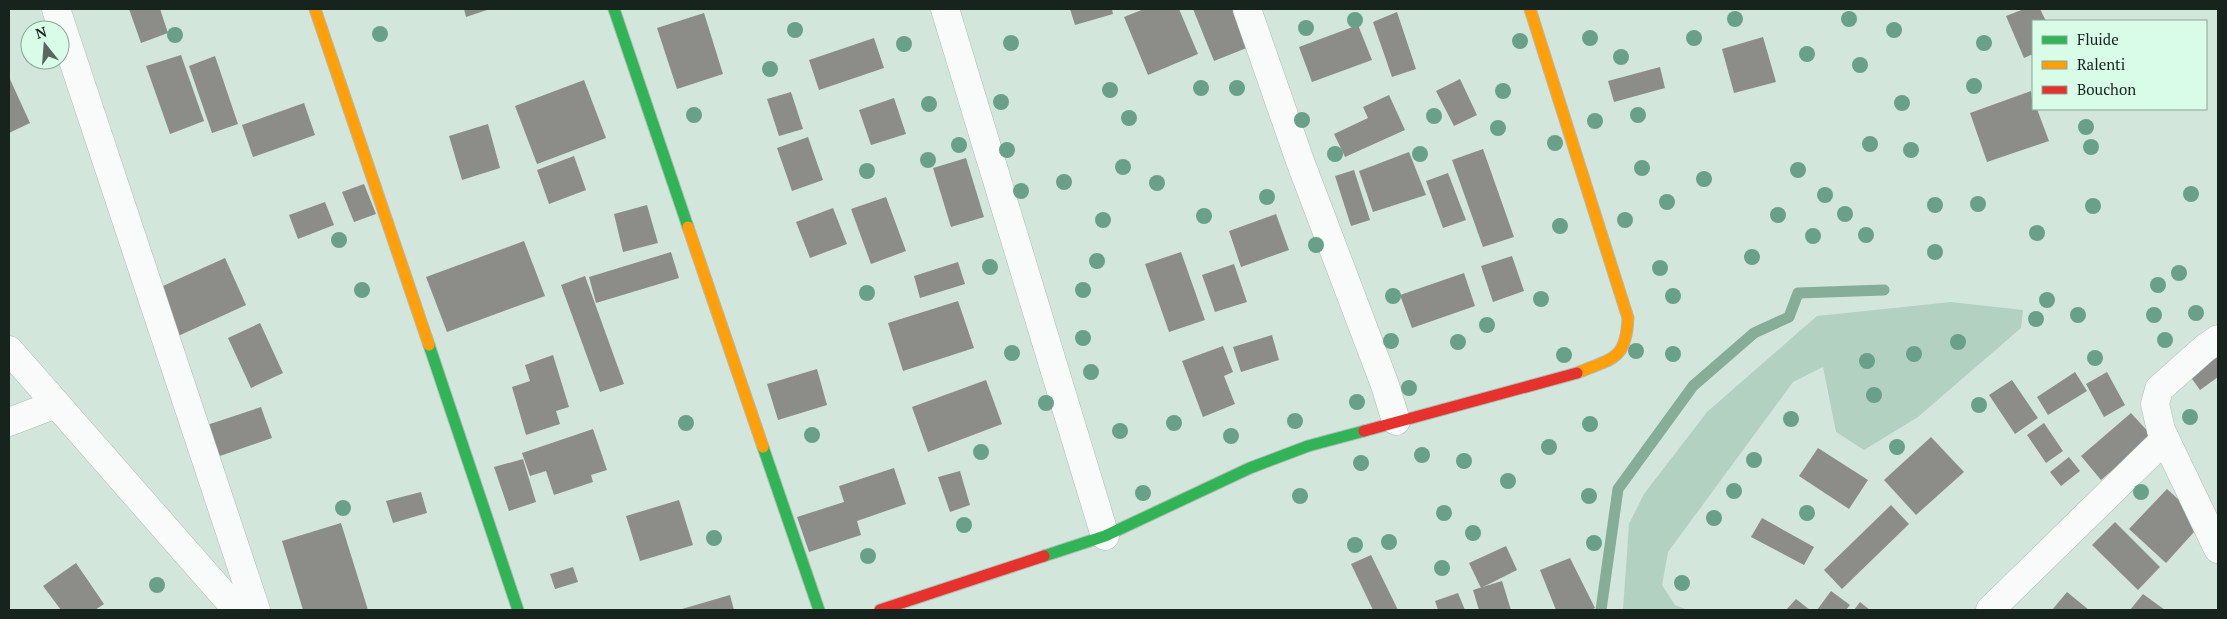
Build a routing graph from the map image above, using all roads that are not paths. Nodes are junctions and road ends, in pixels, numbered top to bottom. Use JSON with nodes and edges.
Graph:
{"nodes":[{"id":1,"x":56,"y":9,"type":"edge"},
{"id":2,"x":315,"y":9,"type":"edge"},
{"id":3,"x":614,"y":9,"type":"edge"},
{"id":4,"x":945,"y":9,"type":"edge"},
{"id":5,"x":1247,"y":9,"type":"edge"},
{"id":6,"x":1530,"y":9,"type":"edge"},
{"id":7,"x":2218,"y":339,"type":"edge"},
{"id":8,"x":9,"y":350,"type":"edge"},
{"id":9,"x":56,"y":404,"type":"junction"},
{"id":10,"x":1396,"y":421,"type":"junction"},
{"id":11,"x":9,"y":422,"type":"edge"},
{"id":12,"x":2165,"y":439,"type":"junction"},
{"id":13,"x":1105,"y":536,"type":"junction"},
{"id":14,"x":2218,"y":549,"type":"edge"},
{"id":15,"x":237,"y":610,"type":"edge"},
{"id":16,"x":256,"y":610,"type":"edge"},
{"id":17,"x":518,"y":610,"type":"edge"},
{"id":18,"x":819,"y":610,"type":"edge"},
{"id":19,"x":880,"y":610,"type":"edge"},
{"id":20,"x":1990,"y":610,"type":"edge"}],
"edges":[{"from":1,"to":16,"type":"street"},
{"from":2,"to":17,"type":"street"},
{"from":3,"to":18,"type":"street"},
{"from":4,"to":13,"type":"street"},
{"from":5,"to":10,"type":"street"},
{"from":6,"to":10,"type":"street"},
{"from":7,"to":12,"type":"street"},
{"from":8,"to":9,"type":"street"},
{"from":9,"to":11,"type":"street"},
{"from":9,"to":15,"type":"street"},
{"from":10,"to":13,"type":"street"},
{"from":12,"to":14,"type":"street"},
{"from":12,"to":20,"type":"street"},
{"from":13,"to":19,"type":"street"}]}
